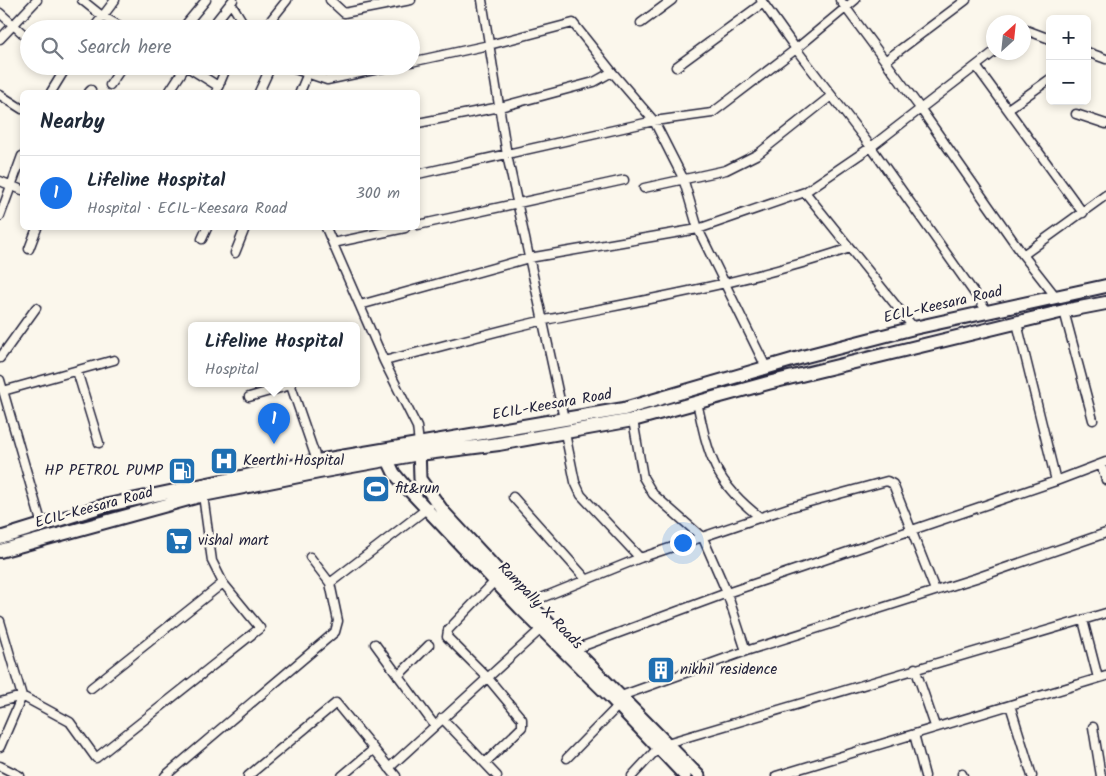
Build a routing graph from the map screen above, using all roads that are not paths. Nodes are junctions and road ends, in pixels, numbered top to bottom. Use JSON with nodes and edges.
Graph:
{"nodes":[{"id":1,"x":37,"y":0,"type":"edge"},
{"id":2,"x":115,"y":0,"type":"edge"},
{"id":3,"x":206,"y":0,"type":"edge"},
{"id":4,"x":287,"y":0,"type":"edge"},
{"id":5,"x":330,"y":0,"type":"edge"},
{"id":6,"x":411,"y":0,"type":"edge"},
{"id":7,"x":482,"y":0,"type":"edge"},
{"id":8,"x":672,"y":0,"type":"edge"},
{"id":9,"x":855,"y":0,"type":"edge"},
{"id":10,"x":966,"y":0,"type":"edge"},
{"id":11,"x":86,"y":1,"type":"edge"},
{"id":12,"x":762,"y":1,"type":"edge"},
{"id":13,"x":232,"y":2,"type":"edge"},
{"id":14,"x":842,"y":3,"type":"edge"},
{"id":15,"x":0,"y":13,"type":"edge"},
{"id":16,"x":102,"y":16,"type":"junction"},
{"id":17,"x":99,"y":20,"type":"edge"},
{"id":18,"x":109,"y":20,"type":"edge"},
{"id":19,"x":189,"y":20,"type":"edge"},
{"id":20,"x":217,"y":20,"type":"edge"},
{"id":21,"x":242,"y":20,"type":"edge"},
{"id":22,"x":271,"y":20,"type":"edge"},
{"id":23,"x":641,"y":23,"type":"dead end"},
{"id":24,"x":13,"y":25,"type":"junction"},
{"id":25,"x":20,"y":31,"type":"edge"},
{"id":26,"x":1031,"y":32,"type":"edge"},
{"id":27,"x":1046,"y":38,"type":"edge"},
{"id":28,"x":0,"y":39,"type":"edge"},
{"id":29,"x":489,"y":45,"type":"junction"},
{"id":30,"x":796,"y":49,"type":"junction"},
{"id":31,"x":1091,"y":53,"type":"edge"},
{"id":32,"x":986,"y":58,"type":"edge"},
{"id":33,"x":1106,"y":59,"type":"edge"},
{"id":34,"x":420,"y":60,"type":"edge"},
{"id":35,"x":885,"y":60,"type":"junction"},
{"id":36,"x":976,"y":66,"type":"junction"},
{"id":37,"x":676,"y":67,"type":"dead end"},
{"id":38,"x":612,"y":72,"type":"junction"},
{"id":39,"x":60,"y":75,"type":"edge"},
{"id":40,"x":117,"y":75,"type":"edge"},
{"id":41,"x":180,"y":75,"type":"edge"},
{"id":42,"x":198,"y":75,"type":"edge"},
{"id":43,"x":224,"y":75,"type":"edge"},
{"id":44,"x":267,"y":75,"type":"edge"},
{"id":45,"x":307,"y":75,"type":"edge"},
{"id":46,"x":318,"y":75,"type":"edge"},
{"id":47,"x":350,"y":75,"type":"edge"},
{"id":48,"x":1046,"y":82,"type":"edge"},
{"id":49,"x":110,"y":85,"type":"dead end"},
{"id":50,"x":217,"y":89,"type":"edge"},
{"id":51,"x":52,"y":90,"type":"edge"},
{"id":52,"x":170,"y":90,"type":"edge"},
{"id":53,"x":260,"y":90,"type":"edge"},
{"id":54,"x":301,"y":90,"type":"edge"},
{"id":55,"x":0,"y":95,"type":"edge"},
{"id":56,"x":831,"y":96,"type":"junction"},
{"id":57,"x":500,"y":107,"type":"junction"},
{"id":58,"x":20,"y":108,"type":"edge"},
{"id":59,"x":920,"y":108,"type":"junction"},
{"id":60,"x":1008,"y":110,"type":"junction"},
{"id":61,"x":1076,"y":114,"type":"dead end"},
{"id":62,"x":654,"y":121,"type":"junction"},
{"id":63,"x":420,"y":123,"type":"edge"},
{"id":64,"x":1106,"y":124,"type":"edge"},
{"id":65,"x":871,"y":147,"type":"junction"},
{"id":66,"x":507,"y":155,"type":"junction"},
{"id":67,"x":20,"y":162,"type":"edge"},
{"id":68,"x":420,"y":174,"type":"edge"},
{"id":69,"x":683,"y":178,"type":"junction"},
{"id":70,"x":624,"y":180,"type":"dead end"},
{"id":71,"x":0,"y":181,"type":"edge"},
{"id":72,"x":12,"y":185,"type":"junction"},
{"id":73,"x":644,"y":188,"type":"dead end"},
{"id":74,"x":20,"y":189,"type":"edge"},
{"id":75,"x":806,"y":192,"type":"junction"},
{"id":76,"x":1106,"y":195,"type":"edge"},
{"id":77,"x":517,"y":203,"type":"junction"},
{"id":78,"x":1083,"y":212,"type":"junction"},
{"id":79,"x":0,"y":216,"type":"edge"},
{"id":80,"x":420,"y":225,"type":"edge"},
{"id":81,"x":698,"y":229,"type":"junction"},
{"id":82,"x":36,"y":230,"type":"edge"},
{"id":83,"x":205,"y":230,"type":"edge"},
{"id":84,"x":244,"y":230,"type":"edge"},
{"id":85,"x":327,"y":230,"type":"edge"},
{"id":86,"x":395,"y":230,"type":"edge"},
{"id":87,"x":202,"y":239,"type":"dead end"},
{"id":88,"x":333,"y":243,"type":"junction"},
{"id":89,"x":850,"y":248,"type":"junction"},
{"id":90,"x":29,"y":249,"type":"dead end"},
{"id":91,"x":234,"y":254,"type":"dead end"},
{"id":92,"x":1023,"y":255,"type":"junction"},
{"id":93,"x":529,"y":258,"type":"junction"},
{"id":94,"x":725,"y":284,"type":"junction"},
{"id":95,"x":1106,"y":286,"type":"edge"},
{"id":96,"x":1056,"y":296,"type":"junction"},
{"id":97,"x":1106,"y":303,"type":"edge"},
{"id":98,"x":360,"y":305,"type":"junction"},
{"id":99,"x":36,"y":308,"type":"dead end"},
{"id":100,"x":987,"y":311,"type":"junction"},
{"id":101,"x":1064,"y":311,"type":"junction"},
{"id":102,"x":542,"y":321,"type":"junction"},
{"id":103,"x":1017,"y":323,"type":"junction"},
{"id":104,"x":914,"y":328,"type":"junction"},
{"id":105,"x":0,"y":358,"type":"edge"},
{"id":106,"x":114,"y":360,"type":"dead end"},
{"id":107,"x":384,"y":361,"type":"junction"},
{"id":108,"x":766,"y":367,"type":"junction"},
{"id":109,"x":77,"y":371,"type":"junction"},
{"id":110,"x":0,"y":380,"type":"edge"},
{"id":111,"x":281,"y":387,"type":"edge"},
{"id":112,"x":292,"y":387,"type":"edge"},
{"id":113,"x":3,"y":391,"type":"junction"},
{"id":114,"x":248,"y":397,"type":"dead end"},
{"id":115,"x":698,"y":402,"type":"junction"},
{"id":116,"x":564,"y":419,"type":"junction"},
{"id":117,"x":633,"y":420,"type":"junction"},
{"id":118,"x":1093,"y":420,"type":"dead end"},
{"id":119,"x":565,"y":432,"type":"junction"},
{"id":120,"x":99,"y":442,"type":"dead end"},
{"id":121,"x":419,"y":449,"type":"junction"},
{"id":122,"x":385,"y":455,"type":"junction"},
{"id":123,"x":317,"y":461,"type":"junction"},
{"id":124,"x":1103,"y":463,"type":"edge"},
{"id":125,"x":1106,"y":480,"type":"edge"},
{"id":126,"x":1056,"y":481,"type":"junction"},
{"id":127,"x":203,"y":495,"type":"junction"},
{"id":128,"x":513,"y":497,"type":"dead end"},
{"id":129,"x":431,"y":505,"type":"junction"},
{"id":130,"x":761,"y":518,"type":"junction"},
{"id":131,"x":42,"y":525,"type":"junction"},
{"id":132,"x":913,"y":531,"type":"junction"},
{"id":133,"x":1106,"y":533,"type":"edge"},
{"id":134,"x":0,"y":538,"type":"edge"},
{"id":135,"x":703,"y":538,"type":"junction"},
{"id":136,"x":0,"y":551,"type":"edge"},
{"id":137,"x":310,"y":557,"type":"dead end"},
{"id":138,"x":640,"y":558,"type":"junction"},
{"id":139,"x":586,"y":579,"type":"junction"},
{"id":140,"x":223,"y":582,"type":"junction"},
{"id":141,"x":494,"y":582,"type":"junction"},
{"id":142,"x":330,"y":583,"type":"junction"},
{"id":143,"x":935,"y":590,"type":"junction"},
{"id":144,"x":727,"y":593,"type":"junction"},
{"id":145,"x":529,"y":603,"type":"junction"},
{"id":146,"x":1106,"y":613,"type":"edge"},
{"id":147,"x":1083,"y":620,"type":"junction"},
{"id":148,"x":0,"y":622,"type":"edge"},
{"id":149,"x":541,"y":629,"type":"junction"},
{"id":150,"x":375,"y":644,"type":"dead end"},
{"id":151,"x":429,"y":645,"type":"dead end"},
{"id":152,"x":575,"y":649,"type":"junction"},
{"id":153,"x":746,"y":651,"type":"junction"},
{"id":154,"x":916,"y":668,"type":"junction"},
{"id":155,"x":398,"y":676,"type":"junction"},
{"id":156,"x":487,"y":677,"type":"junction"},
{"id":157,"x":1102,"y":677,"type":"edge"},
{"id":158,"x":91,"y":688,"type":"dead end"},
{"id":159,"x":22,"y":696,"type":"junction"},
{"id":160,"x":620,"y":701,"type":"junction"},
{"id":161,"x":0,"y":702,"type":"edge"},
{"id":162,"x":1010,"y":705,"type":"junction"},
{"id":163,"x":442,"y":718,"type":"junction"},
{"id":164,"x":435,"y":726,"type":"junction"},
{"id":165,"x":935,"y":726,"type":"junction"},
{"id":166,"x":1093,"y":727,"type":"dead end"},
{"id":167,"x":914,"y":734,"type":"junction"},
{"id":168,"x":662,"y":745,"type":"junction"},
{"id":169,"x":0,"y":747,"type":"edge"},
{"id":170,"x":374,"y":749,"type":"junction"},
{"id":171,"x":567,"y":758,"type":"dead end"},
{"id":172,"x":485,"y":763,"type":"junction"},
{"id":173,"x":0,"y":766,"type":"edge"},
{"id":174,"x":389,"y":768,"type":"junction"},
{"id":175,"x":792,"y":774,"type":"edge"},
{"id":176,"x":20,"y":776,"type":"edge"},
{"id":177,"x":165,"y":776,"type":"edge"},
{"id":178,"x":248,"y":776,"type":"edge"},
{"id":179,"x":342,"y":776,"type":"edge"},
{"id":180,"x":396,"y":776,"type":"edge"},
{"id":181,"x":497,"y":776,"type":"edge"},
{"id":182,"x":632,"y":776,"type":"edge"},
{"id":183,"x":685,"y":776,"type":"edge"},
{"id":184,"x":699,"y":776,"type":"edge"},
{"id":185,"x":776,"y":776,"type":"edge"},
{"id":186,"x":925,"y":776,"type":"edge"},
{"id":187,"x":1032,"y":776,"type":"edge"},
{"id":188,"x":1101,"y":776,"type":"edge"}],
"edges":[{"from":1,"to":24,"type":"street"},
{"from":2,"to":16,"type":"street"},
{"from":3,"to":19,"type":"street"},
{"from":4,"to":22,"type":"street"},
{"from":5,"to":6,"type":"street"},
{"from":7,"to":29,"type":"street"},
{"from":8,"to":23,"type":"street"},
{"from":9,"to":14,"type":"street"},
{"from":10,"to":35,"type":"street"},
{"from":11,"to":16,"type":"street"},
{"from":12,"to":30,"type":"street"},
{"from":12,"to":37,"type":"street"},
{"from":13,"to":20,"type":"street"},
{"from":13,"to":21,"type":"street"},
{"from":14,"to":30,"type":"street"},
{"from":14,"to":35,"type":"street"},
{"from":15,"to":24,"type":"street"},
{"from":16,"to":17,"type":"street"},
{"from":16,"to":18,"type":"street"},
{"from":24,"to":25,"type":"street"},
{"from":24,"to":28,"type":"street"},
{"from":26,"to":27,"type":"street"},
{"from":29,"to":34,"type":"street"},
{"from":29,"to":38,"type":"street"},
{"from":29,"to":57,"type":"street"},
{"from":30,"to":56,"type":"street"},
{"from":30,"to":62,"type":"street"},
{"from":31,"to":33,"type":"street"},
{"from":32,"to":36,"type":"street"},
{"from":35,"to":59,"type":"street"},
{"from":36,"to":59,"type":"street"},
{"from":36,"to":60,"type":"street"},
{"from":38,"to":57,"type":"street"},
{"from":38,"to":62,"type":"street"},
{"from":39,"to":51,"type":"street"},
{"from":40,"to":49,"type":"street"},
{"from":41,"to":52,"type":"street"},
{"from":42,"to":50,"type":"street"},
{"from":43,"to":50,"type":"street"},
{"from":44,"to":53,"type":"street"},
{"from":45,"to":54,"type":"street"},
{"from":46,"to":47,"type":"street"},
{"from":48,"to":60,"type":"street"},
{"from":55,"to":58,"type":"street"},
{"from":56,"to":65,"type":"street"},
{"from":56,"to":69,"type":"street"},
{"from":57,"to":63,"type":"street"},
{"from":57,"to":66,"type":"street"},
{"from":59,"to":65,"type":"street"},
{"from":59,"to":92,"type":"street"},
{"from":60,"to":78,"type":"street"},
{"from":61,"to":64,"type":"street"},
{"from":62,"to":66,"type":"street"},
{"from":62,"to":69,"type":"street"},
{"from":65,"to":75,"type":"street"},
{"from":65,"to":100,"type":"street"},
{"from":66,"to":68,"type":"street"},
{"from":66,"to":77,"type":"street"},
{"from":67,"to":72,"type":"street"},
{"from":69,"to":73,"type":"street"},
{"from":69,"to":81,"type":"street"},
{"from":70,"to":77,"type":"street"},
{"from":71,"to":72,"type":"street"},
{"from":72,"to":74,"type":"street"},
{"from":72,"to":79,"type":"street"},
{"from":75,"to":81,"type":"street"},
{"from":75,"to":89,"type":"street"},
{"from":76,"to":78,"type":"street"},
{"from":77,"to":80,"type":"street"},
{"from":77,"to":93,"type":"street"},
{"from":78,"to":92,"type":"street"},
{"from":81,"to":93,"type":"street"},
{"from":81,"to":94,"type":"street"},
{"from":82,"to":90,"type":"street"},
{"from":83,"to":87,"type":"street"},
{"from":84,"to":91,"type":"street"},
{"from":85,"to":88,"type":"street"},
{"from":86,"to":88,"type":"street"},
{"from":88,"to":98,"type":"street"},
{"from":89,"to":94,"type":"street"},
{"from":89,"to":104,"type":"street"},
{"from":92,"to":96,"type":"street"},
{"from":93,"to":98,"type":"street"},
{"from":93,"to":102,"type":"street"},
{"from":94,"to":102,"type":"street"},
{"from":94,"to":108,"type":"street"},
{"from":95,"to":96,"type":"main road","name":"ECIL-Keesara Road"},
{"from":96,"to":100,"type":"main road","name":"ECIL-Keesara Road"},
{"from":97,"to":101,"type":"main road","name":"ECIL-Keesara Road"},
{"from":98,"to":107,"type":"street"},
{"from":99,"to":105,"type":"street"},
{"from":100,"to":104,"type":"main road","name":"ECIL-Keesara Road"},
{"from":101,"to":103,"type":"main road","name":"ECIL-Keesara Road"},
{"from":101,"to":118,"type":"street"},
{"from":102,"to":107,"type":"street"},
{"from":102,"to":116,"type":"street"},
{"from":103,"to":115,"type":"main road","name":"ECIL-Keesara Road"},
{"from":103,"to":126,"type":"street"},
{"from":104,"to":108,"type":"main road","name":"ECIL-Keesara Road"},
{"from":106,"to":109,"type":"street"},
{"from":107,"to":121,"type":"street"},
{"from":108,"to":116,"type":"main road","name":"ECIL-Keesara Road"},
{"from":109,"to":113,"type":"street"},
{"from":109,"to":120,"type":"street"},
{"from":110,"to":113,"type":"street"},
{"from":111,"to":114,"type":"street"},
{"from":112,"to":123,"type":"street"},
{"from":113,"to":131,"type":"street"},
{"from":115,"to":117,"type":"main road","name":"ECIL-Keesara Road"},
{"from":115,"to":130,"type":"street"},
{"from":116,"to":121,"type":"main road","name":"ECIL-Keesara Road"},
{"from":117,"to":119,"type":"main road","name":"ECIL-Keesara Road"},
{"from":117,"to":135,"type":"street"},
{"from":119,"to":121,"type":"main road","name":"ECIL-Keesara Road"},
{"from":119,"to":138,"type":"street"},
{"from":121,"to":122,"type":"main road","name":"ECIL-Keesara Road"},
{"from":121,"to":129,"type":"main road","name":"Rampally X Roads"},
{"from":122,"to":123,"type":"main road","name":"ECIL-Keesara Road"},
{"from":122,"to":127,"type":"main road","name":"ECIL-Keesara Road"},
{"from":122,"to":129,"type":"main road","name":"Rampally X Roads"},
{"from":123,"to":131,"type":"main road","name":"ECIL-Keesara Road"},
{"from":124,"to":125,"type":"street"},
{"from":124,"to":126,"type":"street"},
{"from":126,"to":132,"type":"street"},
{"from":127,"to":136,"type":"main road","name":"ECIL-Keesara Road"},
{"from":127,"to":140,"type":"street"},
{"from":128,"to":139,"type":"street"},
{"from":129,"to":141,"type":"main road","name":"Rampally X Roads"},
{"from":129,"to":142,"type":"street"},
{"from":129,"to":145,"type":"main road","name":"Rampally X Roads"},
{"from":130,"to":132,"type":"street"},
{"from":130,"to":135,"type":"street"},
{"from":131,"to":134,"type":"main road","name":"ECIL-Keesara Road"},
{"from":132,"to":143,"type":"street"},
{"from":132,"to":144,"type":"street"},
{"from":133,"to":143,"type":"street"},
{"from":135,"to":138,"type":"street"},
{"from":135,"to":144,"type":"street"},
{"from":137,"to":142,"type":"street"},
{"from":138,"to":139,"type":"street"},
{"from":139,"to":145,"type":"street"},
{"from":140,"to":158,"type":"street"},
{"from":140,"to":159,"type":"street"},
{"from":141,"to":149,"type":"main road","name":"Rampally X Roads"},
{"from":141,"to":156,"type":"street"},
{"from":142,"to":177,"type":"street"},
{"from":143,"to":153,"type":"street"},
{"from":144,"to":152,"type":"street"},
{"from":144,"to":153,"type":"street"},
{"from":145,"to":152,"type":"main road","name":"Rampally X Roads"},
{"from":146,"to":147,"type":"street"},
{"from":147,"to":154,"type":"street"},
{"from":147,"to":157,"type":"street"},
{"from":148,"to":159,"type":"street"},
{"from":149,"to":156,"type":"street"},
{"from":149,"to":160,"type":"main road","name":"Rampally X Roads"},
{"from":150,"to":155,"type":"street"},
{"from":151,"to":155,"type":"street"},
{"from":152,"to":160,"type":"main road","name":"Rampally X Roads"},
{"from":153,"to":160,"type":"street"},
{"from":154,"to":165,"type":"street"},
{"from":154,"to":168,"type":"street"},
{"from":155,"to":164,"type":"street"},
{"from":156,"to":163,"type":"street"},
{"from":156,"to":172,"type":"street"},
{"from":157,"to":162,"type":"street"},
{"from":159,"to":161,"type":"street"},
{"from":159,"to":169,"type":"street"},
{"from":160,"to":168,"type":"main road","name":"Rampally X Roads"},
{"from":160,"to":171,"type":"street"},
{"from":162,"to":165,"type":"street"},
{"from":162,"to":187,"type":"street"},
{"from":163,"to":164,"type":"street"},
{"from":163,"to":172,"type":"street"},
{"from":164,"to":174,"type":"street"},
{"from":165,"to":167,"type":"street"},
{"from":166,"to":188,"type":"street"},
{"from":167,"to":175,"type":"street"},
{"from":167,"to":186,"type":"street"},
{"from":168,"to":182,"type":"street"},
{"from":168,"to":183,"type":"main road","name":"Rampally X Roads"},
{"from":168,"to":184,"type":"main road","name":"Rampally X Roads"},
{"from":170,"to":174,"type":"street"},
{"from":170,"to":178,"type":"street"},
{"from":170,"to":179,"type":"street"},
{"from":172,"to":181,"type":"street"},
{"from":173,"to":176,"type":"street"},
{"from":174,"to":180,"type":"street"},
{"from":175,"to":185,"type":"street"}]}
